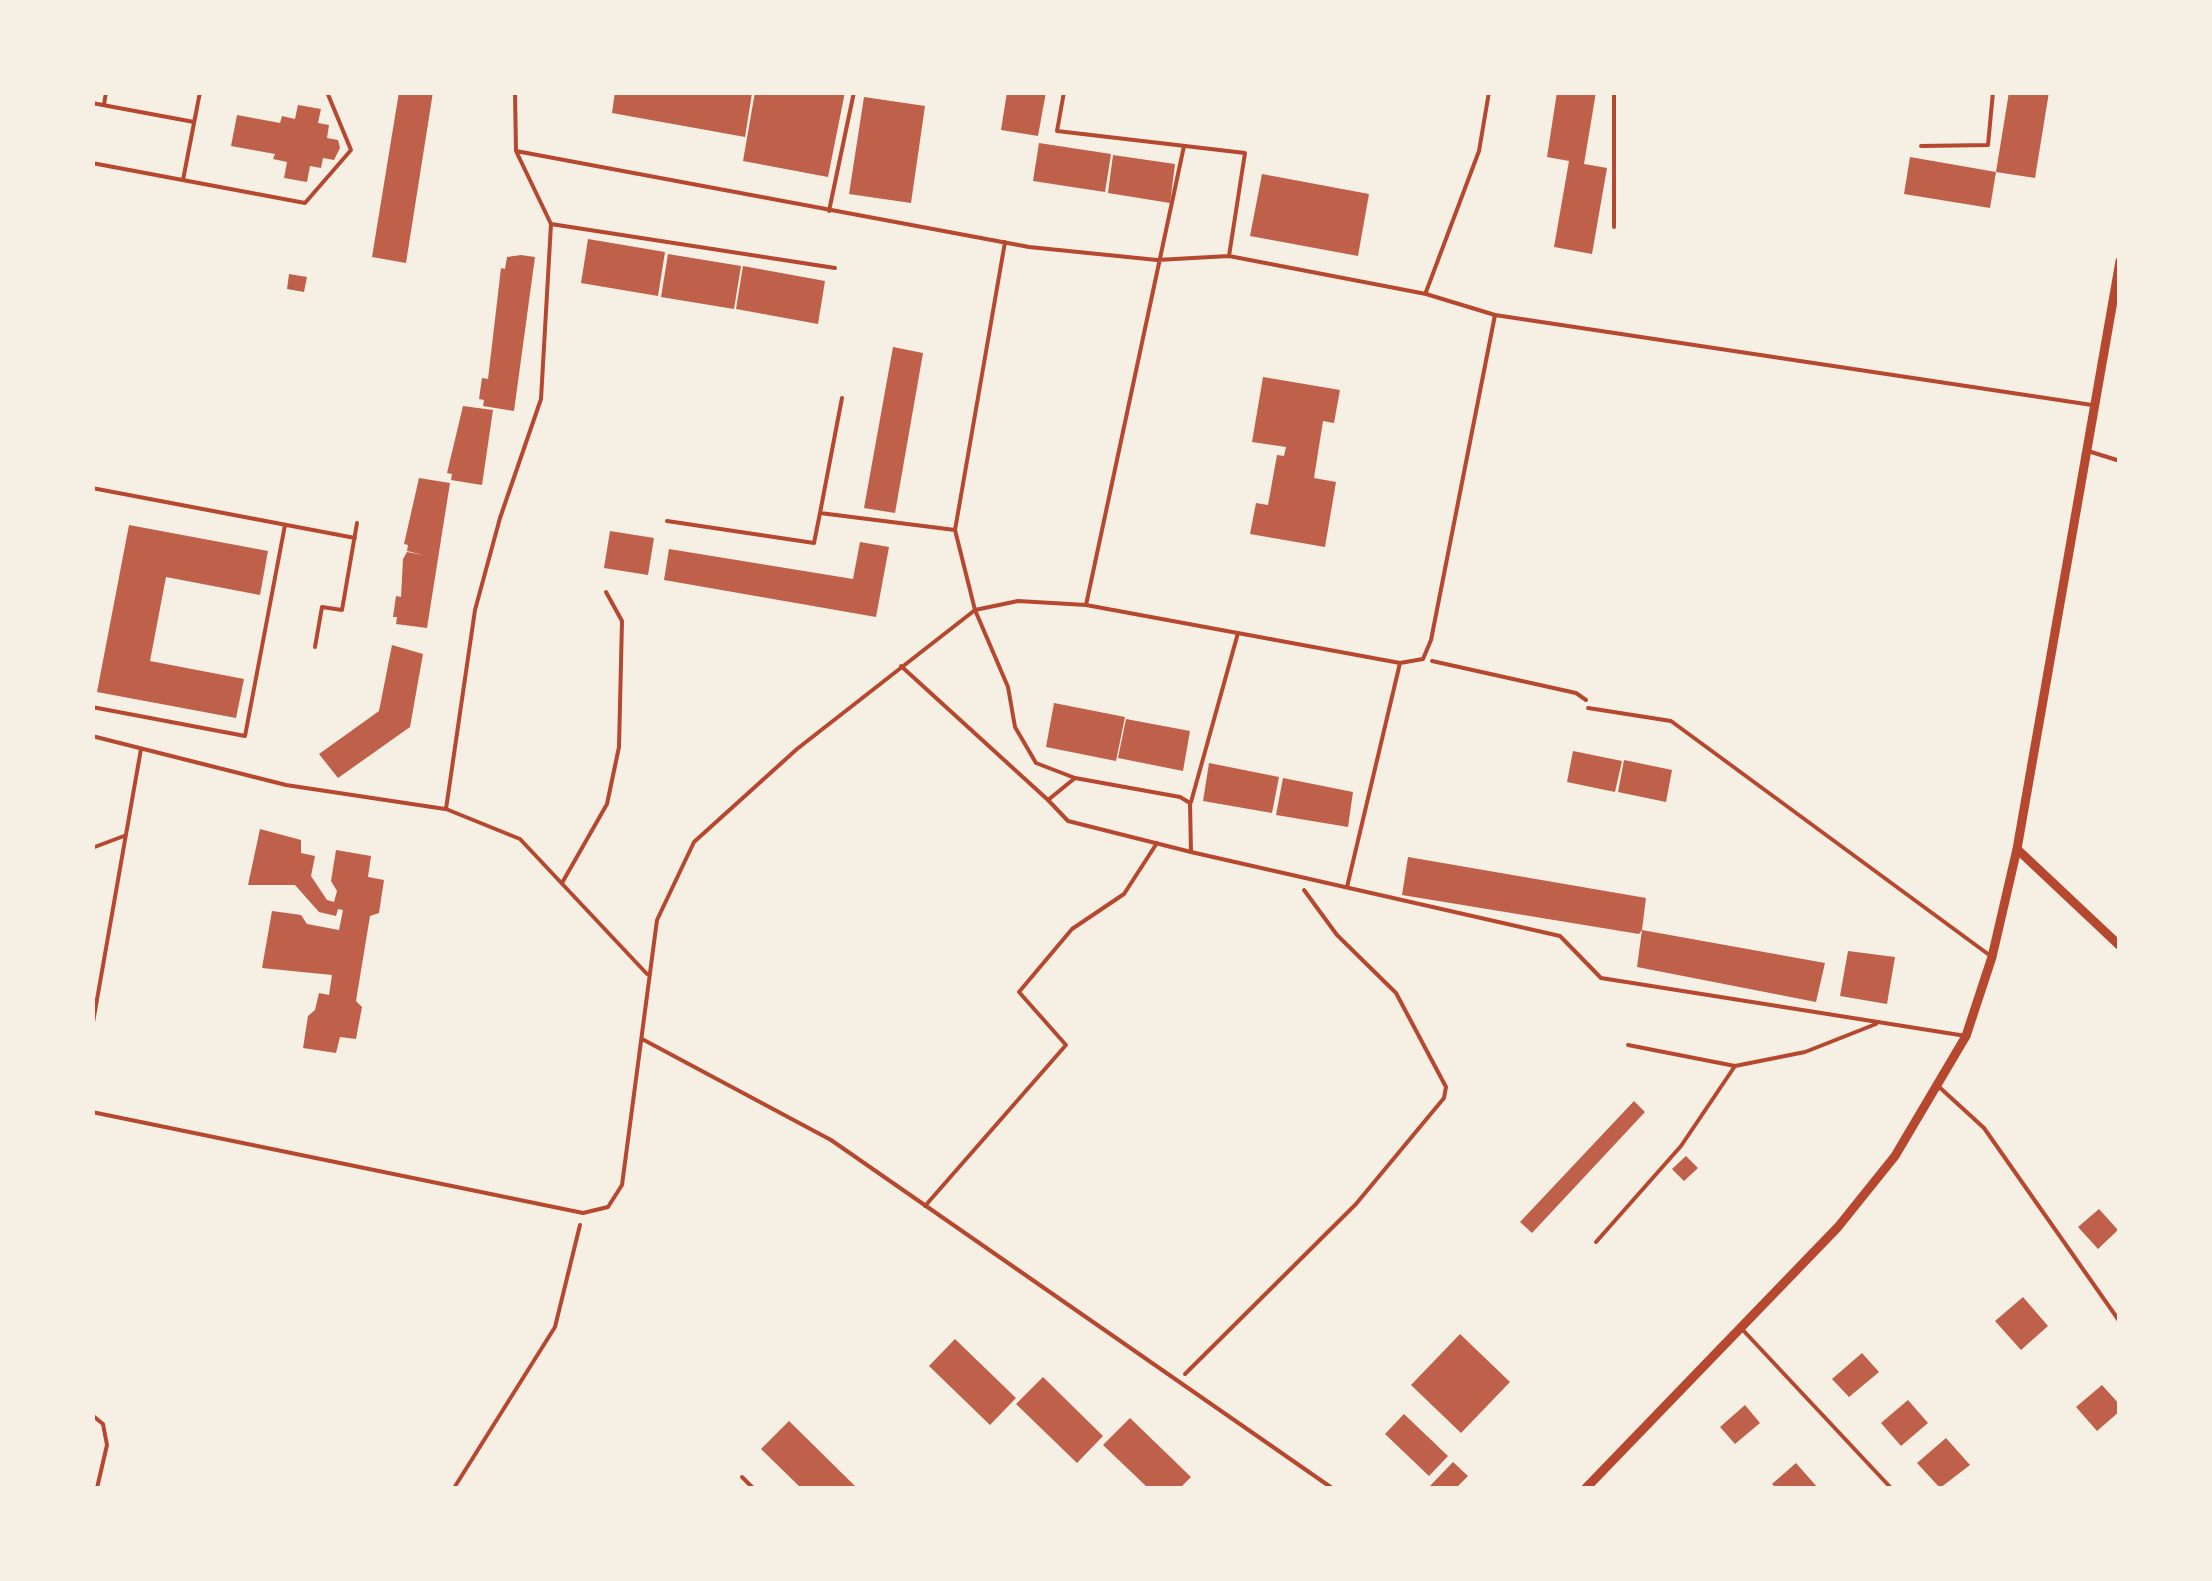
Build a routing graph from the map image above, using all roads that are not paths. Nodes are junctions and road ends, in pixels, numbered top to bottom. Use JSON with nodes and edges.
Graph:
{"nodes":[{"id":1,"x":515,"y":92,"type":"edge"},
{"id":2,"x":854,"y":92,"type":"edge"},
{"id":3,"x":1064,"y":92,"type":"edge"},
{"id":4,"x":1489,"y":92,"type":"edge"},
{"id":5,"x":1614,"y":92,"type":"edge"},
{"id":6,"x":1993,"y":92,"type":"edge"},
{"id":7,"x":1184,"y":146,"type":"junction"},
{"id":8,"x":1921,"y":146,"type":"dead end"},
{"id":9,"x":516,"y":150,"type":"junction"},
{"id":10,"x":829,"y":211,"type":"junction"},
{"id":11,"x":551,"y":224,"type":"junction"},
{"id":12,"x":1614,"y":227,"type":"dead end"},
{"id":13,"x":1005,"y":242,"type":"junction"},
{"id":14,"x":1229,"y":256,"type":"junction"},
{"id":15,"x":1157,"y":260,"type":"junction"},
{"id":16,"x":2120,"y":261,"type":"edge"},
{"id":17,"x":835,"y":268,"type":"dead end"},
{"id":18,"x":1426,"y":294,"type":"junction"},
{"id":19,"x":1495,"y":315,"type":"junction"},
{"id":20,"x":842,"y":398,"type":"dead end"},
{"id":21,"x":2096,"y":405,"type":"junction"},
{"id":22,"x":2088,"y":452,"type":"junction"},
{"id":23,"x":2120,"y":461,"type":"edge"},
{"id":24,"x":92,"y":488,"type":"edge"},
{"id":25,"x":820,"y":513,"type":"junction"},
{"id":26,"x":667,"y":522,"type":"dead end"},
{"id":27,"x":357,"y":523,"type":"dead end"},
{"id":28,"x":285,"y":525,"type":"junction"},
{"id":29,"x":955,"y":530,"type":"junction"},
{"id":30,"x":354,"y":538,"type":"junction"},
{"id":31,"x":606,"y":592,"type":"dead end"},
{"id":32,"x":1086,"y":605,"type":"junction"},
{"id":33,"x":975,"y":610,"type":"junction"},
{"id":34,"x":1238,"y":633,"type":"junction"},
{"id":35,"x":315,"y":648,"type":"dead end"},
{"id":36,"x":1400,"y":663,"type":"junction"},
{"id":37,"x":901,"y":666,"type":"junction"},
{"id":38,"x":92,"y":707,"type":"edge"},
{"id":39,"x":1588,"y":708,"type":"road end"},
{"id":40,"x":92,"y":736,"type":"edge"},
{"id":41,"x":142,"y":749,"type":"junction"},
{"id":42,"x":1075,"y":778,"type":"junction"},
{"id":43,"x":1048,"y":800,"type":"junction"},
{"id":44,"x":1190,"y":803,"type":"junction"},
{"id":45,"x":446,"y":810,"type":"junction"},
{"id":46,"x":124,"y":836,"type":"junction"},
{"id":47,"x":1157,"y":843,"type":"junction"},
{"id":48,"x":92,"y":848,"type":"edge"},
{"id":49,"x":2017,"y":849,"type":"junction"},
{"id":50,"x":1190,"y":852,"type":"junction"},
{"id":51,"x":562,"y":884,"type":"junction"},
{"id":52,"x":1347,"y":887,"type":"junction"},
{"id":53,"x":2120,"y":946,"type":"edge"},
{"id":54,"x":1992,"y":957,"type":"junction"},
{"id":55,"x":647,"y":974,"type":"junction"},
{"id":56,"x":1880,"y":1022,"type":"junction"},
{"id":57,"x":92,"y":1028,"type":"edge"},
{"id":58,"x":1966,"y":1036,"type":"junction"},
{"id":59,"x":642,"y":1039,"type":"junction"},
{"id":60,"x":1628,"y":1046,"type":"dead end"},
{"id":61,"x":1735,"y":1066,"type":"junction"},
{"id":62,"x":1937,"y":1085,"type":"junction"},
{"id":63,"x":92,"y":1112,"type":"edge"},
{"id":64,"x":925,"y":1206,"type":"junction"},
{"id":65,"x":1596,"y":1242,"type":"dead end"},
{"id":66,"x":2120,"y":1322,"type":"edge"},
{"id":67,"x":1742,"y":1328,"type":"junction"},
{"id":68,"x":92,"y":1415,"type":"edge"},
{"id":69,"x":742,"y":1477,"type":"dead end"},
{"id":70,"x":97,"y":1488,"type":"edge"},
{"id":71,"x":753,"y":1488,"type":"edge"},
{"id":72,"x":1332,"y":1488,"type":"edge"},
{"id":73,"x":1586,"y":1488,"type":"edge"},
{"id":74,"x":1891,"y":1488,"type":"edge"}],
"edges":[{"from":1,"to":9,"type":"lane"},
{"from":2,"to":10,"type":"lane"},
{"from":3,"to":7,"type":"lane"},
{"from":4,"to":18,"type":"lane"},
{"from":5,"to":12,"type":"lane"},
{"from":6,"to":8,"type":"lane"},
{"from":7,"to":14,"type":"lane"},
{"from":7,"to":15,"type":"lane"},
{"from":9,"to":10,"type":"lane"},
{"from":9,"to":11,"type":"lane"},
{"from":10,"to":13,"type":"lane"},
{"from":11,"to":17,"type":"lane"},
{"from":11,"to":45,"type":"lane"},
{"from":13,"to":15,"type":"lane"},
{"from":13,"to":29,"type":"lane"},
{"from":14,"to":15,"type":"lane"},
{"from":14,"to":18,"type":"lane"},
{"from":15,"to":32,"type":"lane"},
{"from":16,"to":21,"type":"street"},
{"from":18,"to":19,"type":"lane"},
{"from":19,"to":21,"type":"lane"},
{"from":19,"to":36,"type":"lane"},
{"from":20,"to":25,"type":"lane"},
{"from":21,"to":22,"type":"street"},
{"from":22,"to":23,"type":"lane"},
{"from":22,"to":49,"type":"street"},
{"from":24,"to":28,"type":"lane"},
{"from":25,"to":26,"type":"lane"},
{"from":25,"to":29,"type":"lane"},
{"from":27,"to":30,"type":"lane"},
{"from":28,"to":30,"type":"lane"},
{"from":28,"to":38,"type":"lane"},
{"from":29,"to":33,"type":"lane"},
{"from":30,"to":35,"type":"lane"},
{"from":31,"to":51,"type":"lane"},
{"from":32,"to":33,"type":"lane"},
{"from":32,"to":34,"type":"lane"},
{"from":33,"to":37,"type":"lane"},
{"from":33,"to":42,"type":"lane"},
{"from":34,"to":36,"type":"lane"},
{"from":34,"to":44,"type":"lane"},
{"from":36,"to":52,"type":"lane"},
{"from":37,"to":43,"type":"lane"},
{"from":37,"to":55,"type":"lane"},
{"from":39,"to":54,"type":"lane"},
{"from":40,"to":41,"type":"lane"},
{"from":41,"to":45,"type":"lane"},
{"from":41,"to":46,"type":"lane"},
{"from":42,"to":43,"type":"lane"},
{"from":42,"to":44,"type":"lane"},
{"from":43,"to":47,"type":"lane"},
{"from":44,"to":50,"type":"lane"},
{"from":45,"to":51,"type":"lane"},
{"from":46,"to":48,"type":"lane"},
{"from":46,"to":57,"type":"lane"},
{"from":47,"to":50,"type":"lane"},
{"from":47,"to":64,"type":"lane"},
{"from":49,"to":53,"type":"street"},
{"from":49,"to":54,"type":"street"},
{"from":50,"to":52,"type":"lane"},
{"from":51,"to":55,"type":"lane"},
{"from":52,"to":56,"type":"lane"},
{"from":54,"to":58,"type":"street"},
{"from":55,"to":59,"type":"lane"},
{"from":56,"to":58,"type":"lane"},
{"from":56,"to":61,"type":"lane"},
{"from":58,"to":62,"type":"street"},
{"from":59,"to":63,"type":"lane"},
{"from":59,"to":64,"type":"lane"},
{"from":60,"to":61,"type":"lane"},
{"from":61,"to":65,"type":"lane"},
{"from":62,"to":66,"type":"lane"},
{"from":62,"to":67,"type":"street"},
{"from":64,"to":72,"type":"lane"},
{"from":67,"to":73,"type":"street"},
{"from":67,"to":74,"type":"lane"},
{"from":68,"to":70,"type":"lane"},
{"from":69,"to":71,"type":"lane"}]}
